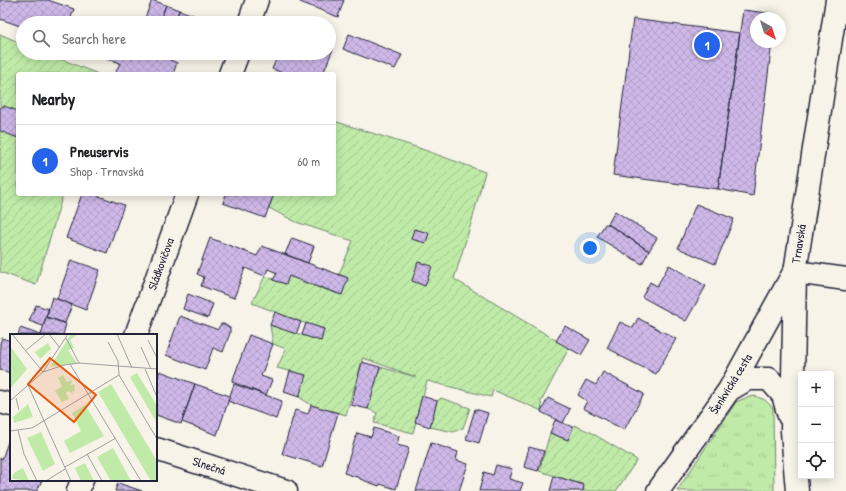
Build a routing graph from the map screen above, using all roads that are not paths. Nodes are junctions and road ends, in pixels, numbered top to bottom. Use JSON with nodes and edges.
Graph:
{"nodes":[{"id":1,"x":257,"y":0,"type":"edge"},
{"id":2,"x":837,"y":0,"type":"edge"},
{"id":3,"x":251,"y":16,"type":"edge"},
{"id":4,"x":235,"y":60,"type":"edge"},
{"id":5,"x":231,"y":72,"type":"edge"},
{"id":6,"x":186,"y":196,"type":"edge"},
{"id":7,"x":795,"y":272,"type":"junction"},
{"id":8,"x":846,"y":279,"type":"edge"},
{"id":9,"x":136,"y":334,"type":"edge"},
{"id":10,"x":729,"y":390,"type":"junction"},
{"id":11,"x":0,"y":402,"type":"edge"},
{"id":12,"x":10,"y":405,"type":"edge"},
{"id":13,"x":792,"y":431,"type":"junction"},
{"id":14,"x":157,"y":449,"type":"edge"},
{"id":15,"x":82,"y":481,"type":"edge"},
{"id":16,"x":78,"y":491,"type":"edge"},
{"id":17,"x":286,"y":491,"type":"edge"},
{"id":18,"x":658,"y":491,"type":"edge"},
{"id":19,"x":797,"y":491,"type":"edge"}],
"edges":[{"from":1,"to":3,"type":"street"},
{"from":2,"to":7,"type":"street","name":"Trnavská"},
{"from":4,"to":5,"type":"street"},
{"from":6,"to":9,"type":"street","name":"Sládkovičova"},
{"from":7,"to":8,"type":"street"},
{"from":7,"to":10,"type":"street","name":"Šenkvická cesta"},
{"from":7,"to":13,"type":"street","name":"Trnavská"},
{"from":10,"to":13,"type":"street"},
{"from":10,"to":18,"type":"street","name":"Šenkvická cesta"},
{"from":11,"to":12,"type":"street"},
{"from":13,"to":19,"type":"street","name":"Trnavská"},
{"from":14,"to":17,"type":"street","name":"Slnečná"},
{"from":15,"to":16,"type":"street"}]}
